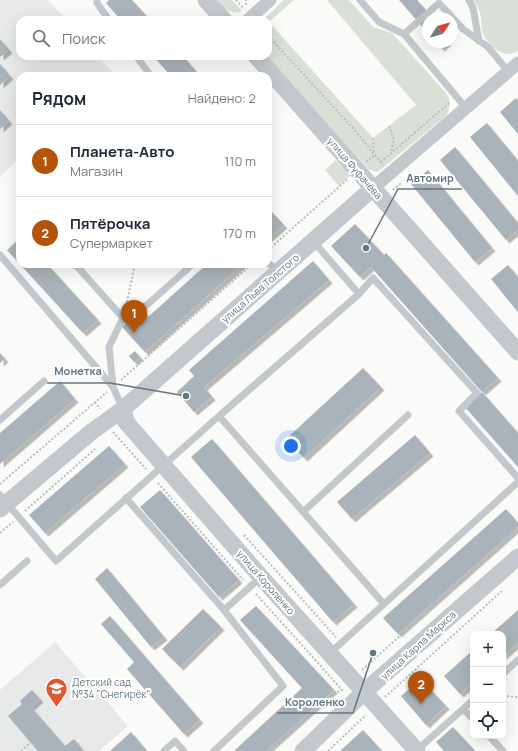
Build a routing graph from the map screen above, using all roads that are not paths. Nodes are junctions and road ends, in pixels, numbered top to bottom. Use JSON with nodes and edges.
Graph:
{"nodes":[{"id":1,"x":97,"y":0,"type":"edge"},
{"id":2,"x":206,"y":0,"type":"edge"},
{"id":3,"x":270,"y":0,"type":"edge"},
{"id":4,"x":360,"y":0,"type":"edge"},
{"id":5,"x":469,"y":0,"type":"edge"},
{"id":6,"x":437,"y":1,"type":"edge"},
{"id":7,"x":106,"y":16,"type":"edge"},
{"id":8,"x":220,"y":16,"type":"edge"},
{"id":9,"x":252,"y":16,"type":"edge"},
{"id":10,"x":404,"y":34,"type":"junction"},
{"id":11,"x":479,"y":41,"type":"junction"},
{"id":12,"x":139,"y":60,"type":"edge"},
{"id":13,"x":260,"y":60,"type":"edge"},
{"id":14,"x":513,"y":67,"type":"edge"},
{"id":15,"x":148,"y":72,"type":"edge"},
{"id":16,"x":271,"y":72,"type":"edge"},
{"id":17,"x":272,"y":73,"type":"edge"},
{"id":18,"x":466,"y":108,"type":"junction"},
{"id":19,"x":381,"y":191,"type":"junction"},
{"id":20,"x":313,"y":241,"type":"junction"},
{"id":21,"x":0,"y":255,"type":"edge"},
{"id":22,"x":273,"y":267,"type":"edge"},
{"id":23,"x":79,"y":268,"type":"edge"},
{"id":24,"x":188,"y":268,"type":"edge"},
{"id":25,"x":272,"y":268,"type":"edge"},
{"id":26,"x":359,"y":294,"type":"junction"},
{"id":27,"x":123,"y":318,"type":"junction"},
{"id":28,"x":518,"y":352,"type":"edge"},
{"id":29,"x":44,"y":381,"type":"dead end"},
{"id":30,"x":113,"y":387,"type":"junction"},
{"id":31,"x":123,"y":409,"type":"junction"},
{"id":32,"x":408,"y":415,"type":"dead end"},
{"id":33,"x":219,"y":416,"type":"junction"},
{"id":34,"x":0,"y":420,"type":"edge"},
{"id":35,"x":164,"y":464,"type":"junction"},
{"id":36,"x":518,"y":478,"type":"edge"},
{"id":37,"x":518,"y":482,"type":"edge"},
{"id":38,"x":126,"y":498,"type":"junction"},
{"id":39,"x":2,"y":502,"type":"edge"},
{"id":40,"x":303,"y":512,"type":"junction"},
{"id":41,"x":518,"y":558,"type":"edge"},
{"id":42,"x":28,"y":561,"type":"dead end"},
{"id":43,"x":261,"y":577,"type":"junction"},
{"id":44,"x":0,"y":585,"type":"edge"},
{"id":45,"x":384,"y":604,"type":"junction"},
{"id":46,"x":224,"y":610,"type":"junction"},
{"id":47,"x":330,"y":653,"type":"junction"},
{"id":48,"x":518,"y":660,"type":"edge"},
{"id":49,"x":506,"y":671,"type":"edge"},
{"id":50,"x":364,"y":692,"type":"junction"},
{"id":51,"x":470,"y":703,"type":"edge"},
{"id":52,"x":464,"y":709,"type":"junction"},
{"id":53,"x":470,"y":716,"type":"edge"},
{"id":54,"x":492,"y":739,"type":"edge"},
{"id":55,"x":164,"y":751,"type":"edge"},
{"id":56,"x":184,"y":751,"type":"edge"},
{"id":57,"x":214,"y":751,"type":"edge"},
{"id":58,"x":303,"y":751,"type":"edge"},
{"id":59,"x":417,"y":751,"type":"edge"},
{"id":60,"x":503,"y":751,"type":"edge"}],
"edges":[{"from":1,"to":7,"type":"lane"},
{"from":2,"to":8,"type":"street"},
{"from":3,"to":9,"type":"street"},
{"from":4,"to":10,"type":"lane"},
{"from":5,"to":11,"type":"lane"},
{"from":6,"to":10,"type":"lane"},
{"from":6,"to":11,"type":"lane"},
{"from":10,"to":18,"type":"lane"},
{"from":11,"to":14,"type":"lane"},
{"from":12,"to":15,"type":"lane"},
{"from":13,"to":16,"type":"street","name":"улица Фуфачёва"},
{"from":14,"to":18,"type":"street","name":"улица Льва Толстого"},
{"from":17,"to":19,"type":"street","name":"улица Фуфачёва"},
{"from":18,"to":19,"type":"street","name":"улица Льва Толстого"},
{"from":19,"to":20,"type":"street","name":"улица Льва Толстого"},
{"from":19,"to":28,"type":"street","name":"улица Фуфачёва"},
{"from":20,"to":22,"type":"street","name":"улица Льва Толстого"},
{"from":20,"to":26,"type":"lane"},
{"from":21,"to":30,"type":"lane"},
{"from":23,"to":27,"type":"lane"},
{"from":24,"to":27,"type":"lane"},
{"from":25,"to":31,"type":"street","name":"улица Льва Толстого"},
{"from":26,"to":33,"type":"lane"},
{"from":26,"to":36,"type":"lane"},
{"from":27,"to":30,"type":"lane"},
{"from":29,"to":34,"type":"lane"},
{"from":30,"to":31,"type":"lane"},
{"from":31,"to":35,"type":"street","name":"улица Короленко"},
{"from":31,"to":39,"type":"street","name":"улица Льва Толстого"},
{"from":32,"to":40,"type":"lane"},
{"from":33,"to":35,"type":"lane"},
{"from":33,"to":40,"type":"lane"},
{"from":35,"to":38,"type":"lane"},
{"from":35,"to":43,"type":"street","name":"улица Короленко"},
{"from":37,"to":45,"type":"lane"},
{"from":38,"to":39,"type":"lane"},
{"from":38,"to":46,"type":"lane"},
{"from":40,"to":45,"type":"lane"},
{"from":41,"to":50,"type":"street","name":"улица Карла Маркса"},
{"from":42,"to":44,"type":"lane"},
{"from":43,"to":46,"type":"lane"},
{"from":43,"to":47,"type":"street","name":"улица Короленко"},
{"from":45,"to":47,"type":"lane"},
{"from":46,"to":57,"type":"lane"},
{"from":47,"to":50,"type":"street","name":"улица Короленко"},
{"from":48,"to":49,"type":"lane"},
{"from":50,"to":58,"type":"street","name":"улица Карла Маркса"},
{"from":50,"to":59,"type":"street","name":"улица Короленко"},
{"from":51,"to":52,"type":"lane"},
{"from":52,"to":53,"type":"lane"},
{"from":52,"to":59,"type":"lane"},
{"from":54,"to":60,"type":"lane"},
{"from":55,"to":56,"type":"lane"}]}
